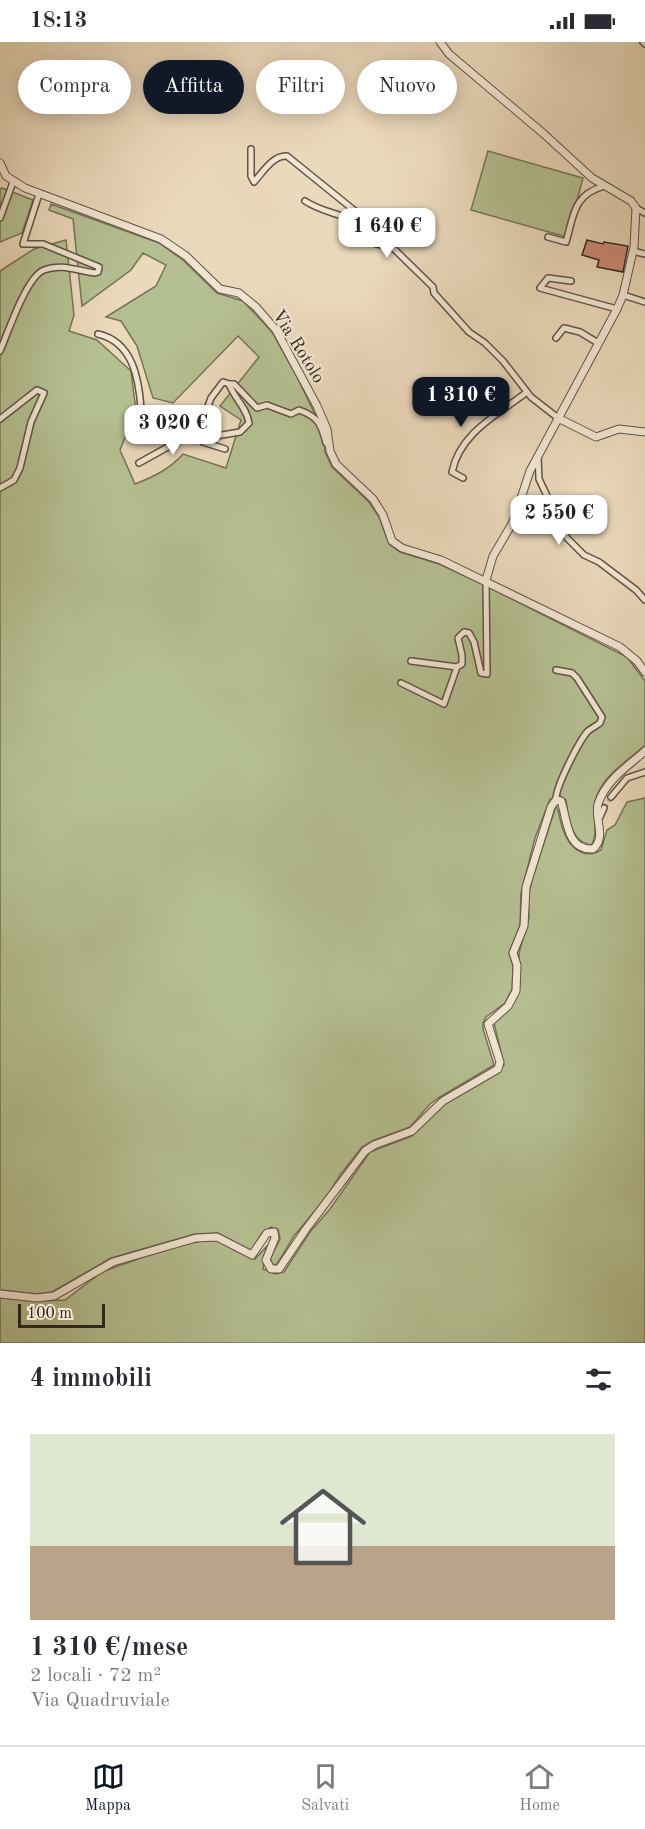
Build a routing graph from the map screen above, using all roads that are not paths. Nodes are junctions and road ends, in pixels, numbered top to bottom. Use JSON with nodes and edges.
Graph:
{"nodes":[{"id":1,"x":440,"y":42,"type":"edge"},
{"id":2,"x":251,"y":149,"type":"dead end"},
{"id":3,"x":0,"y":163,"type":"edge"},
{"id":4,"x":13,"y":182,"type":"junction"},
{"id":5,"x":604,"y":186,"type":"junction"},
{"id":6,"x":39,"y":194,"type":"junction"},
{"id":7,"x":305,"y":201,"type":"dead end"},
{"id":8,"x":636,"y":208,"type":"junction"},
{"id":9,"x":645,"y":213,"type":"edge"},
{"id":10,"x":0,"y":218,"type":"edge"},
{"id":11,"x":363,"y":228,"type":"junction"},
{"id":12,"x":548,"y":237,"type":"dead end"},
{"id":13,"x":633,"y":251,"type":"junction"},
{"id":14,"x":645,"y":254,"type":"edge"},
{"id":15,"x":571,"y":281,"type":"dead end"},
{"id":16,"x":623,"y":295,"type":"junction"},
{"id":17,"x":645,"y":302,"type":"edge"},
{"id":18,"x":617,"y":309,"type":"junction"},
{"id":19,"x":98,"y":334,"type":"dead end"},
{"id":20,"x":556,"y":338,"type":"dead end"},
{"id":21,"x":598,"y":343,"type":"junction"},
{"id":22,"x":0,"y":351,"type":"edge"},
{"id":23,"x":229,"y":384,"type":"junction"},
{"id":24,"x":527,"y":392,"type":"junction"},
{"id":25,"x":131,"y":418,"type":"dead end"},
{"id":26,"x":558,"y":418,"type":"junction"},
{"id":27,"x":0,"y":419,"type":"edge"},
{"id":28,"x":645,"y":432,"type":"edge"},
{"id":29,"x":204,"y":438,"type":"junction"},
{"id":30,"x":180,"y":439,"type":"junction"},
{"id":31,"x":330,"y":445,"type":"junction"},
{"id":32,"x":225,"y":449,"type":"dead end"},
{"id":33,"x":538,"y":455,"type":"junction"},
{"id":34,"x":139,"y":463,"type":"dead end"},
{"id":35,"x":463,"y":478,"type":"dead end"},
{"id":36,"x":0,"y":488,"type":"edge"},
{"id":37,"x":486,"y":580,"type":"junction"},
{"id":38,"x":645,"y":600,"type":"edge"},
{"id":39,"x":411,"y":661,"type":"dead end"},
{"id":40,"x":457,"y":667,"type":"junction"},
{"id":41,"x":556,"y":670,"type":"dead end"},
{"id":42,"x":645,"y":672,"type":"edge"},
{"id":43,"x":401,"y":683,"type":"dead end"},
{"id":44,"x":645,"y":751,"type":"edge"},
{"id":45,"x":645,"y":772,"type":"edge"},
{"id":46,"x":611,"y":797,"type":"tunnel mouth"},
{"id":47,"x":556,"y":800,"type":"junction"},
{"id":48,"x":604,"y":808,"type":"tunnel mouth"},
{"id":49,"x":598,"y":818,"type":"junction"},
{"id":50,"x":0,"y":1294,"type":"edge"}],
"edges":[{"from":1,"to":5,"type":"street"},
{"from":2,"to":11,"type":"street"},
{"from":3,"to":4,"type":"street"},
{"from":4,"to":6,"type":"street","name":"Via Rotolo"},
{"from":4,"to":10,"type":"street"},
{"from":5,"to":8,"type":"street"},
{"from":5,"to":12,"type":"street"},
{"from":6,"to":22,"type":"street"},
{"from":6,"to":31,"type":"street","name":"Via Rotolo"},
{"from":7,"to":11,"type":"street"},
{"from":8,"to":9,"type":"street"},
{"from":8,"to":13,"type":"street"},
{"from":11,"to":24,"type":"street"},
{"from":13,"to":14,"type":"street"},
{"from":13,"to":16,"type":"street"},
{"from":15,"to":18,"type":"street"},
{"from":16,"to":17,"type":"street"},
{"from":16,"to":18,"type":"street"},
{"from":18,"to":21,"type":"street"},
{"from":19,"to":23,"type":"street"},
{"from":20,"to":21,"type":"street"},
{"from":21,"to":26,"type":"street"},
{"from":23,"to":29,"type":"street"},
{"from":23,"to":31,"type":"street"},
{"from":24,"to":26,"type":"street"},
{"from":24,"to":35,"type":"street"},
{"from":25,"to":30,"type":"street"},
{"from":26,"to":28,"type":"street"},
{"from":26,"to":33,"type":"street"},
{"from":27,"to":36,"type":"street"},
{"from":29,"to":30,"type":"street"},
{"from":29,"to":32,"type":"street"},
{"from":30,"to":34,"type":"street"},
{"from":31,"to":37,"type":"street","name":"Via Rotolo"},
{"from":33,"to":37,"type":"street"},
{"from":33,"to":38,"type":"street"},
{"from":37,"to":40,"type":"street"},
{"from":37,"to":42,"type":"street","name":"Via Rotolo"},
{"from":39,"to":40,"type":"street"},
{"from":40,"to":43,"type":"street"},
{"from":41,"to":47,"type":"street"},
{"from":44,"to":49,"type":"street"},
{"from":45,"to":46,"type":"street"},
{"from":47,"to":49,"type":"street"},
{"from":47,"to":50,"type":"street"},
{"from":48,"to":49,"type":"street"}]}
